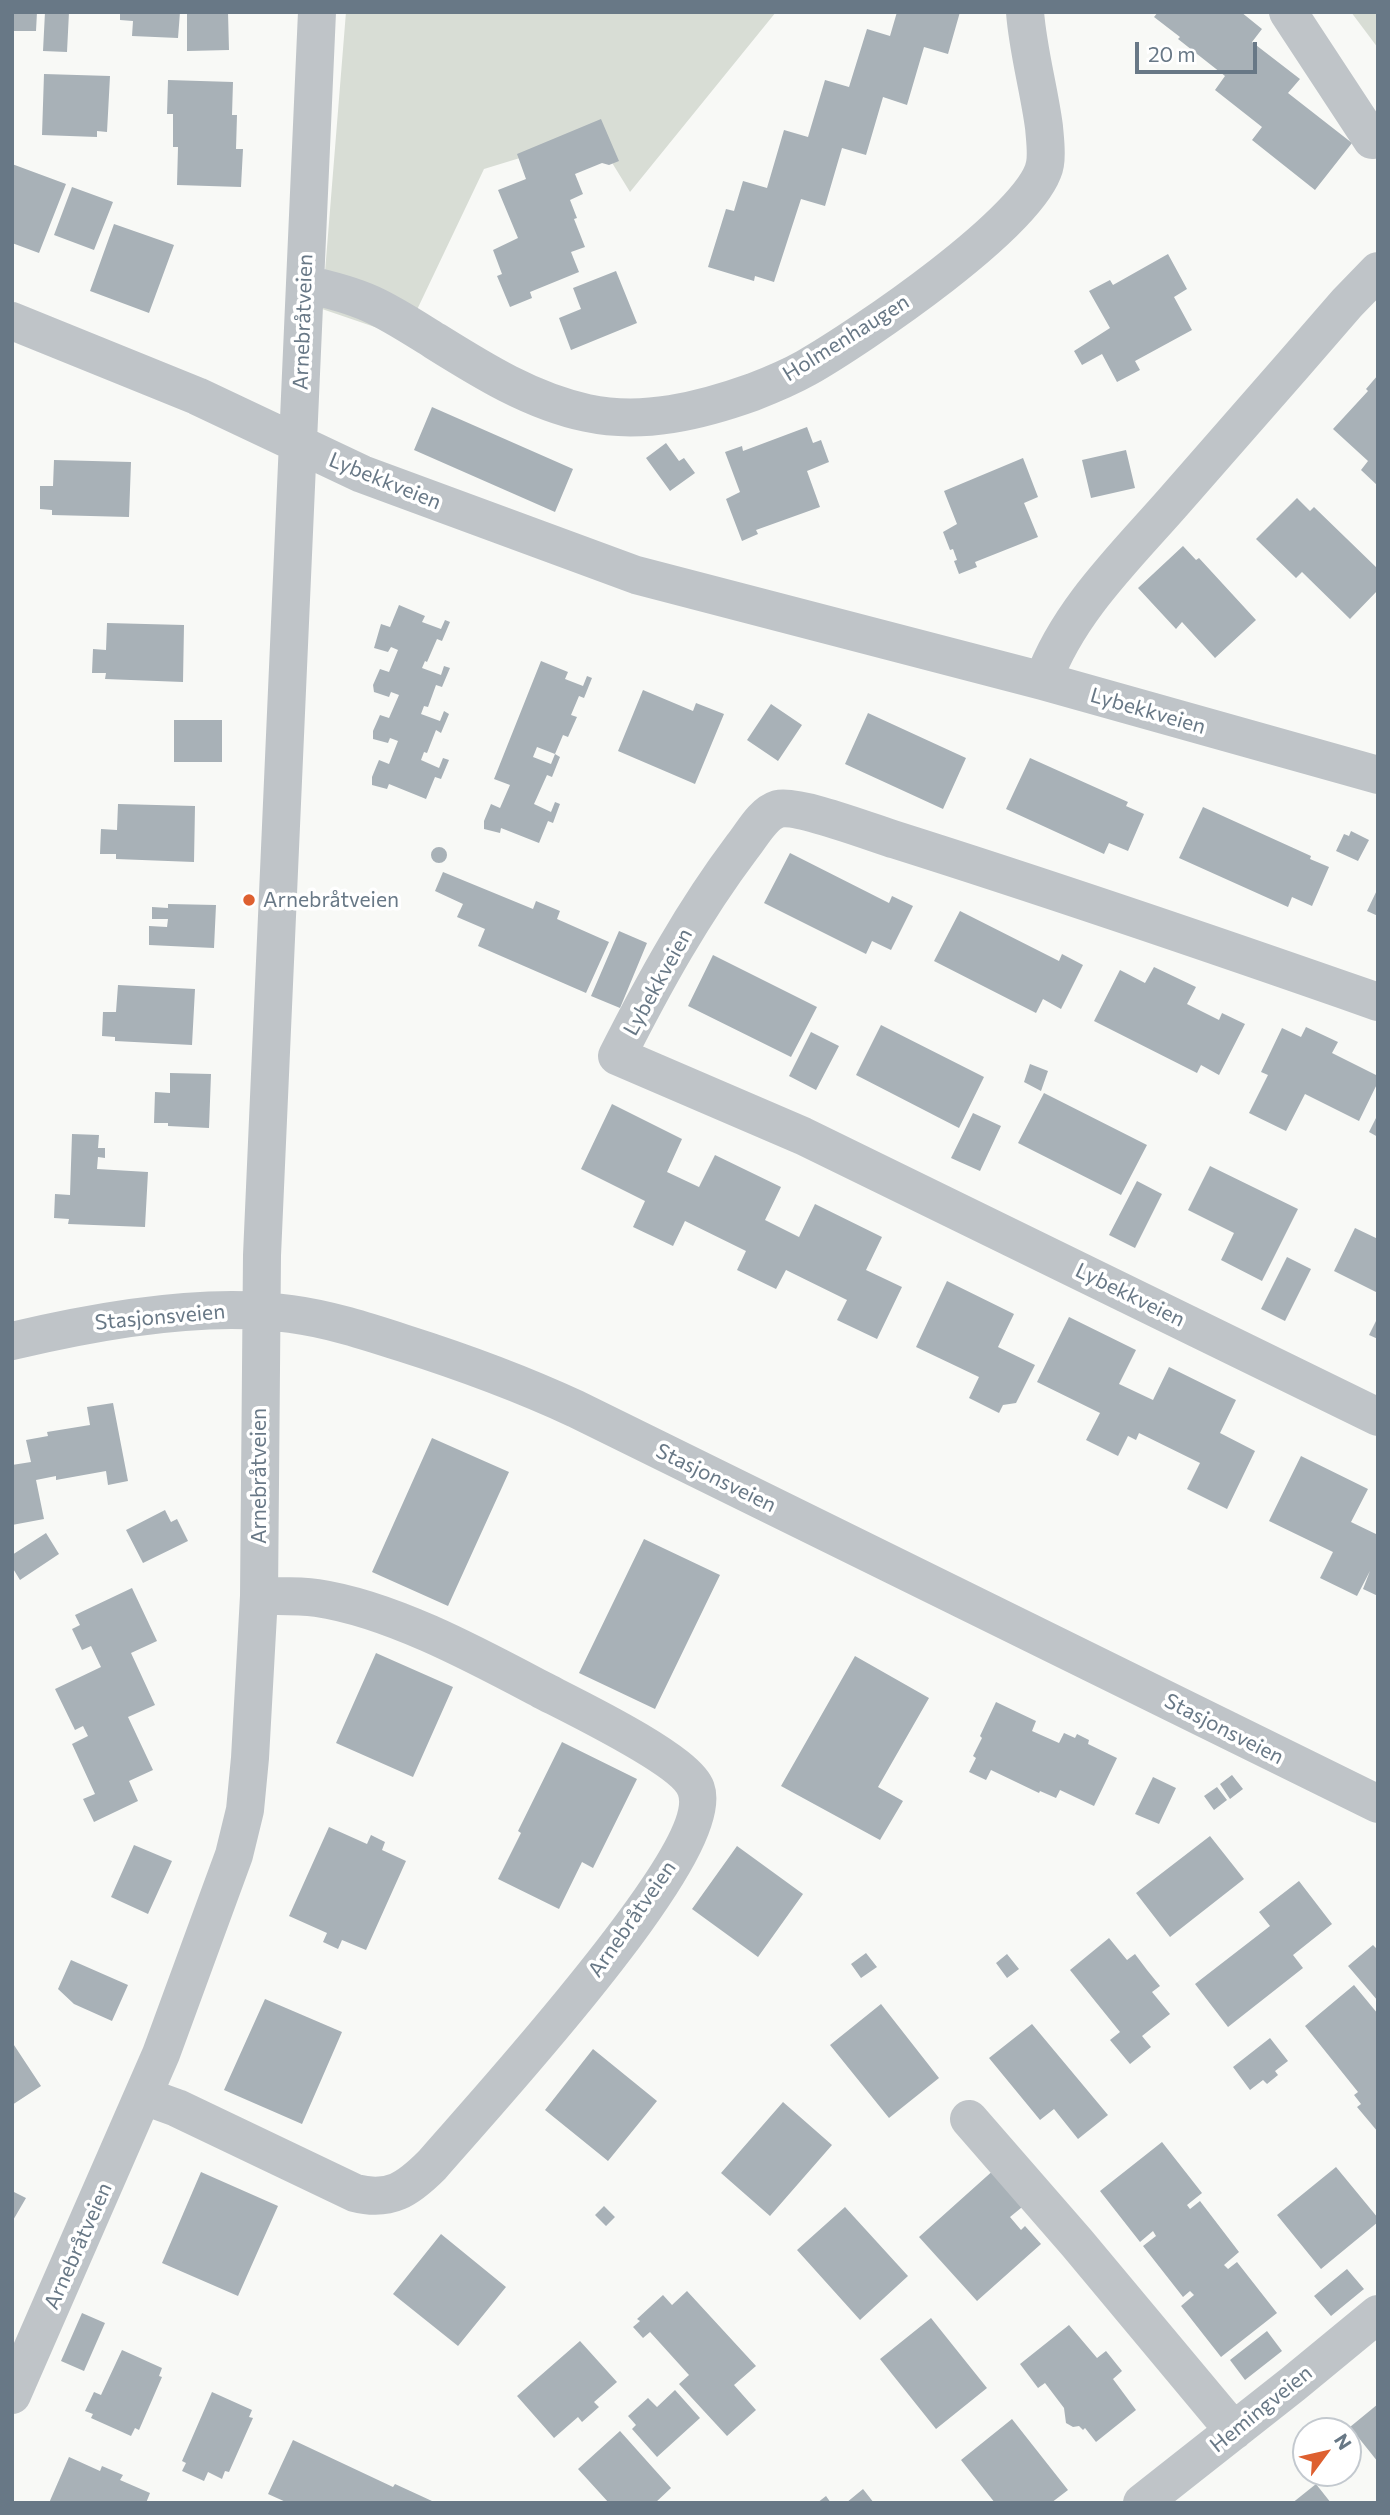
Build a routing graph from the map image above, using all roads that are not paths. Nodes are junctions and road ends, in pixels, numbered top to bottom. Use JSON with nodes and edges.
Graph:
{"nodes":[{"id":1,"x":317,"y":12,"type":"edge"},
{"id":2,"x":1025,"y":12,"type":"edge"},
{"id":3,"x":1288,"y":12,"type":"edge"},
{"id":4,"x":1372,"y":140,"type":"dead end"},
{"id":5,"x":1378,"y":271,"type":"edge"},
{"id":6,"x":305,"y":284,"type":"junction"},
{"id":7,"x":12,"y":321,"type":"edge"},
{"id":8,"x":298,"y":444,"type":"junction"},
{"id":9,"x":1043,"y":681,"type":"junction"},
{"id":10,"x":1378,"y":775,"type":"edge"},
{"id":11,"x":1378,"y":1002,"type":"edge"},
{"id":12,"x":262,"y":1311,"type":"junction"},
{"id":13,"x":12,"y":1340,"type":"edge"},
{"id":14,"x":1378,"y":1417,"type":"edge"},
{"id":15,"x":258,"y":1596,"type":"junction"},
{"id":16,"x":1378,"y":1804,"type":"edge"},
{"id":17,"x":144,"y":2095,"type":"junction"},
{"id":18,"x":969,"y":2119,"type":"dead end"},
{"id":19,"x":1378,"y":2314,"type":"edge"},
{"id":20,"x":12,"y":2395,"type":"edge"},
{"id":21,"x":1234,"y":2431,"type":"junction"},
{"id":22,"x":1142,"y":2503,"type":"edge"}],
"edges":[{"from":1,"to":6,"type":"street","name":"Arnebråtveien"},
{"from":2,"to":6,"type":"street","name":"Holmenhaugen"},
{"from":3,"to":4,"type":"street"},
{"from":5,"to":9,"type":"street"},
{"from":6,"to":8,"type":"street","name":"Arnebråtveien"},
{"from":7,"to":8,"type":"street","name":"Lybekkveien"},
{"from":8,"to":9,"type":"street","name":"Lybekkveien"},
{"from":8,"to":12,"type":"street","name":"Arnebråtveien"},
{"from":9,"to":10,"type":"street","name":"Lybekkveien"},
{"from":11,"to":14,"type":"street","name":"Lybekkveien"},
{"from":12,"to":13,"type":"street","name":"Stasjonsveien"},
{"from":12,"to":15,"type":"street","name":"Arnebråtveien"},
{"from":12,"to":16,"type":"street","name":"Stasjonsveien"},
{"from":15,"to":17,"type":"street","name":"Arnebråtveien"},
{"from":15,"to":17,"type":"street","name":"Arnebråtveien"},
{"from":17,"to":20,"type":"street","name":"Arnebråtveien"},
{"from":18,"to":21,"type":"street"},
{"from":19,"to":21,"type":"street","name":"Hemingveien"},
{"from":21,"to":22,"type":"street","name":"Hemingveien"}]}
